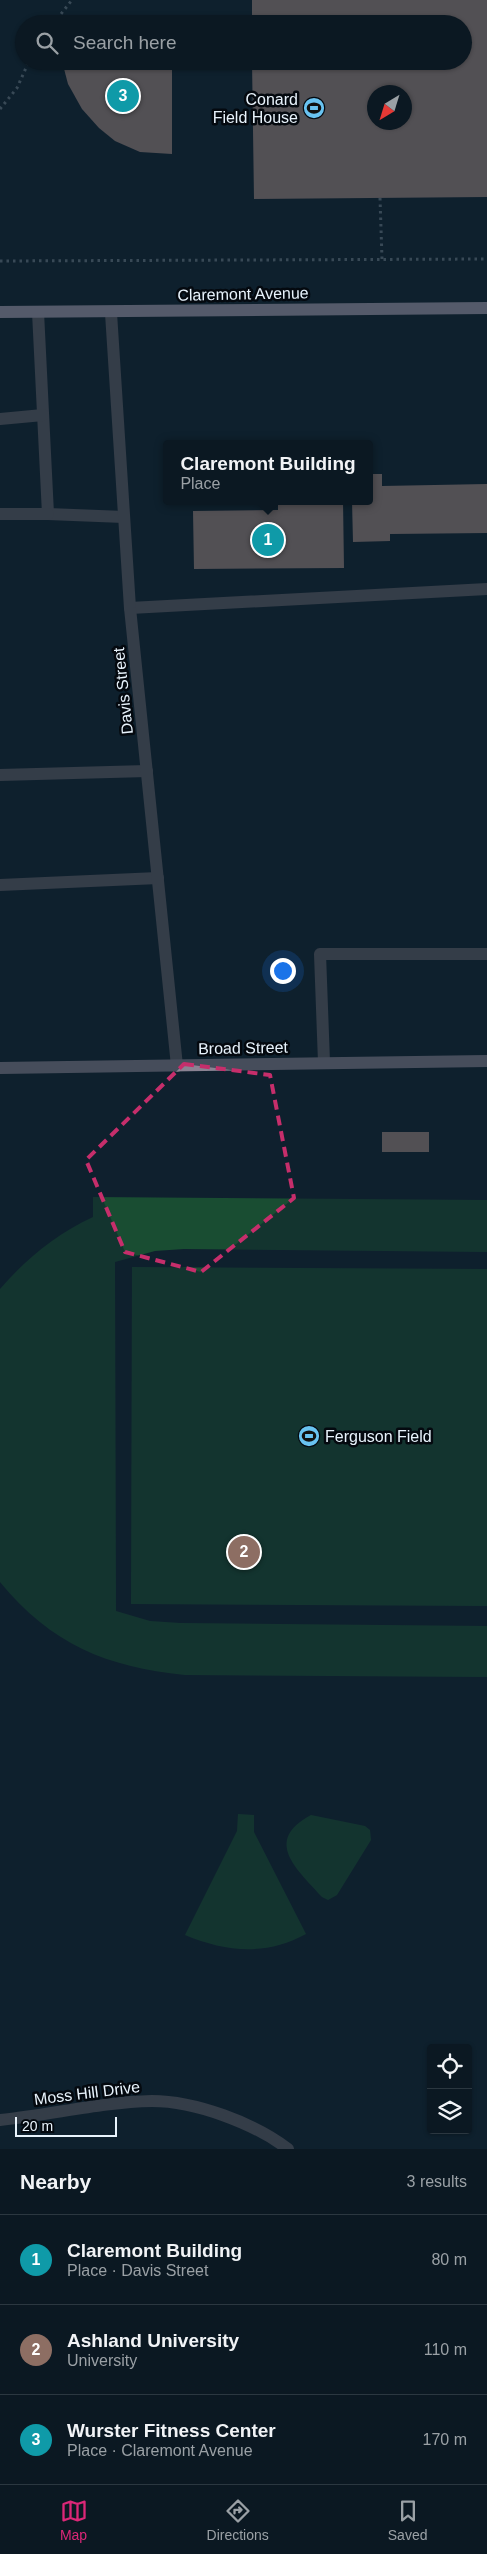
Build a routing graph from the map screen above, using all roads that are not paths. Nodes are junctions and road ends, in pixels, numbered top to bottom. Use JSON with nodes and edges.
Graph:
{"nodes":[{"id":1,"x":487,"y":308,"type":"edge"},
{"id":2,"x":0,"y":312,"type":"edge"},
{"id":3,"x":38,"y":312,"type":"junction"},
{"id":4,"x":111,"y":313,"type":"junction"},
{"id":5,"x":43,"y":415,"type":"junction"},
{"id":6,"x":0,"y":419,"type":"edge"},
{"id":7,"x":0,"y":514,"type":"edge"},
{"id":8,"x":48,"y":514,"type":"junction"},
{"id":9,"x":124,"y":516,"type":"junction"},
{"id":10,"x":487,"y":589,"type":"edge"},
{"id":11,"x":130,"y":608,"type":"junction"},
{"id":12,"x":147,"y":771,"type":"junction"},
{"id":13,"x":0,"y":775,"type":"edge"},
{"id":14,"x":158,"y":878,"type":"junction"},
{"id":15,"x":0,"y":886,"type":"edge"},
{"id":16,"x":487,"y":954,"type":"edge"},
{"id":17,"x":487,"y":1061,"type":"edge"},
{"id":18,"x":324,"y":1062,"type":"junction"},
{"id":19,"x":176,"y":1066,"type":"junction"},
{"id":20,"x":0,"y":1068,"type":"edge"},
{"id":21,"x":0,"y":2120,"type":"edge"},
{"id":22,"x":288,"y":2149,"type":"edge"}],
"edges":[{"from":1,"to":4,"type":"main road","name":"Claremont Avenue"},
{"from":2,"to":3,"type":"main road","name":"Claremont Avenue"},
{"from":3,"to":4,"type":"main road","name":"Claremont Avenue"},
{"from":3,"to":5,"type":"street"},
{"from":4,"to":9,"type":"street","name":"Davis Street"},
{"from":5,"to":6,"type":"street"},
{"from":5,"to":8,"type":"street"},
{"from":7,"to":8,"type":"street"},
{"from":8,"to":9,"type":"street"},
{"from":9,"to":11,"type":"street","name":"Davis Street"},
{"from":10,"to":11,"type":"street"},
{"from":11,"to":12,"type":"street","name":"Davis Street"},
{"from":12,"to":13,"type":"street"},
{"from":12,"to":14,"type":"street","name":"Davis Street"},
{"from":14,"to":15,"type":"street"},
{"from":14,"to":19,"type":"street","name":"Davis Street"},
{"from":16,"to":18,"type":"street"},
{"from":17,"to":18,"type":"street","name":"Broad Street"},
{"from":18,"to":19,"type":"street","name":"Broad Street"},
{"from":19,"to":20,"type":"street","name":"Broad Street"},
{"from":21,"to":22,"type":"street","name":"Moss Hill Drive"}]}
